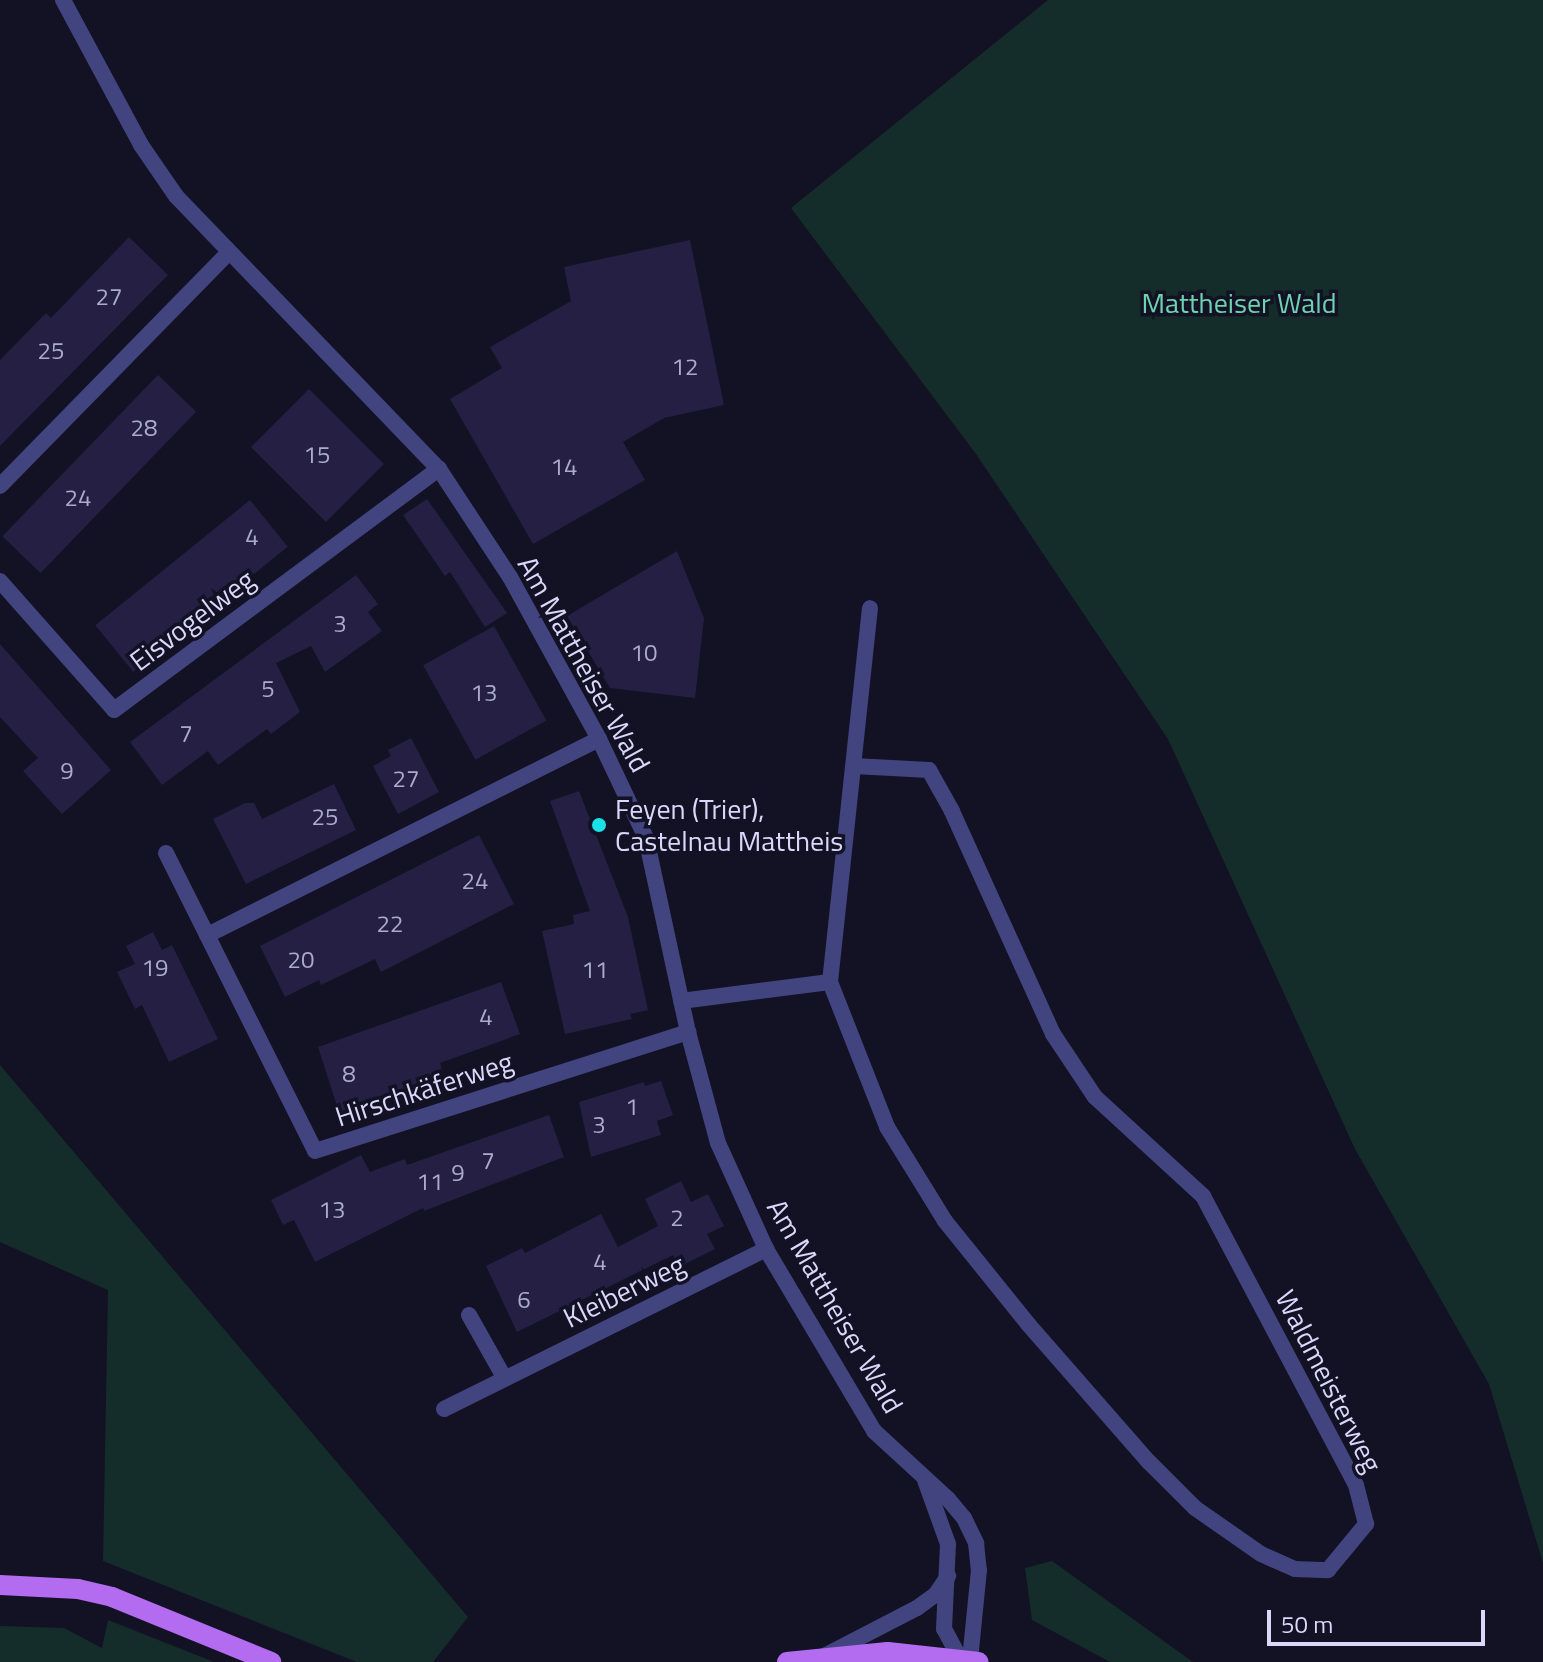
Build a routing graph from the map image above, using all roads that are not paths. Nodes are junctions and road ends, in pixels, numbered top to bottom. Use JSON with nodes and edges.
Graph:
{"nodes":[{"id":1,"x":63,"y":0,"type":"edge"},
{"id":2,"x":229,"y":252,"type":"junction"},
{"id":3,"x":439,"y":469,"type":"junction"},
{"id":4,"x":0,"y":486,"type":"edge"},
{"id":5,"x":0,"y":581,"type":"edge"},
{"id":6,"x":870,"y":608,"type":"dead end"},
{"id":7,"x":599,"y":739,"type":"junction"},
{"id":8,"x":854,"y":766,"type":"junction"},
{"id":9,"x":166,"y":853,"type":"dead end"},
{"id":10,"x":207,"y":935,"type":"junction"},
{"id":11,"x":830,"y":982,"type":"junction"},
{"id":12,"x":681,"y":1001,"type":"junction"},
{"id":13,"x":688,"y":1032,"type":"junction"},
{"id":14,"x":766,"y":1249,"type":"junction"},
{"id":15,"x":469,"y":1315,"type":"dead end"},
{"id":16,"x":505,"y":1379,"type":"junction"},
{"id":17,"x":444,"y":1409,"type":"dead end"},
{"id":18,"x":925,"y":1480,"type":"junction"},
{"id":19,"x":948,"y":1574,"type":"junction"},
{"id":20,"x":0,"y":1585,"type":"edge"},
{"id":21,"x":822,"y":1657,"type":"junction"},
{"id":22,"x":974,"y":1661,"type":"edge"},
{"id":23,"x":271,"y":1662,"type":"edge"},
{"id":24,"x":787,"y":1662,"type":"edge"}],
"edges":[{"from":1,"to":2,"type":"street","name":"Am Mattheiser Wald"},
{"from":2,"to":3,"type":"street","name":"Am Mattheiser Wald"},
{"from":2,"to":4,"type":"street"},
{"from":3,"to":5,"type":"street","name":"Eisvogelweg"},
{"from":3,"to":7,"type":"street","name":"Am Mattheiser Wald"},
{"from":6,"to":8,"type":"street","name":"Waldmeisterweg"},
{"from":7,"to":10,"type":"street"},
{"from":7,"to":12,"type":"street","name":"Am Mattheiser Wald"},
{"from":8,"to":11,"type":"street","name":"Waldmeisterweg"},
{"from":8,"to":11,"type":"street","name":"Waldmeisterweg"},
{"from":9,"to":10,"type":"street","name":"Hirschkäferweg"},
{"from":10,"to":13,"type":"street","name":"Hirschkäferweg"},
{"from":11,"to":12,"type":"street"},
{"from":12,"to":13,"type":"street","name":"Am Mattheiser Wald"},
{"from":13,"to":14,"type":"street","name":"Am Mattheiser Wald"},
{"from":14,"to":16,"type":"street","name":"Kleiberweg"},
{"from":14,"to":18,"type":"street","name":"Am Mattheiser Wald"},
{"from":15,"to":16,"type":"street"},
{"from":16,"to":17,"type":"street","name":"Kleiberweg"},
{"from":18,"to":19,"type":"street","name":"Am Mattheiser Wald"},
{"from":18,"to":22,"type":"street","name":"Am Mattheiser Wald"},
{"from":19,"to":21,"type":"street"},
{"from":19,"to":22,"type":"street","name":"Am Mattheiser Wald"},
{"from":20,"to":23,"type":"main road"},
{"from":21,"to":22,"type":"main road"},
{"from":21,"to":24,"type":"main road"}]}
